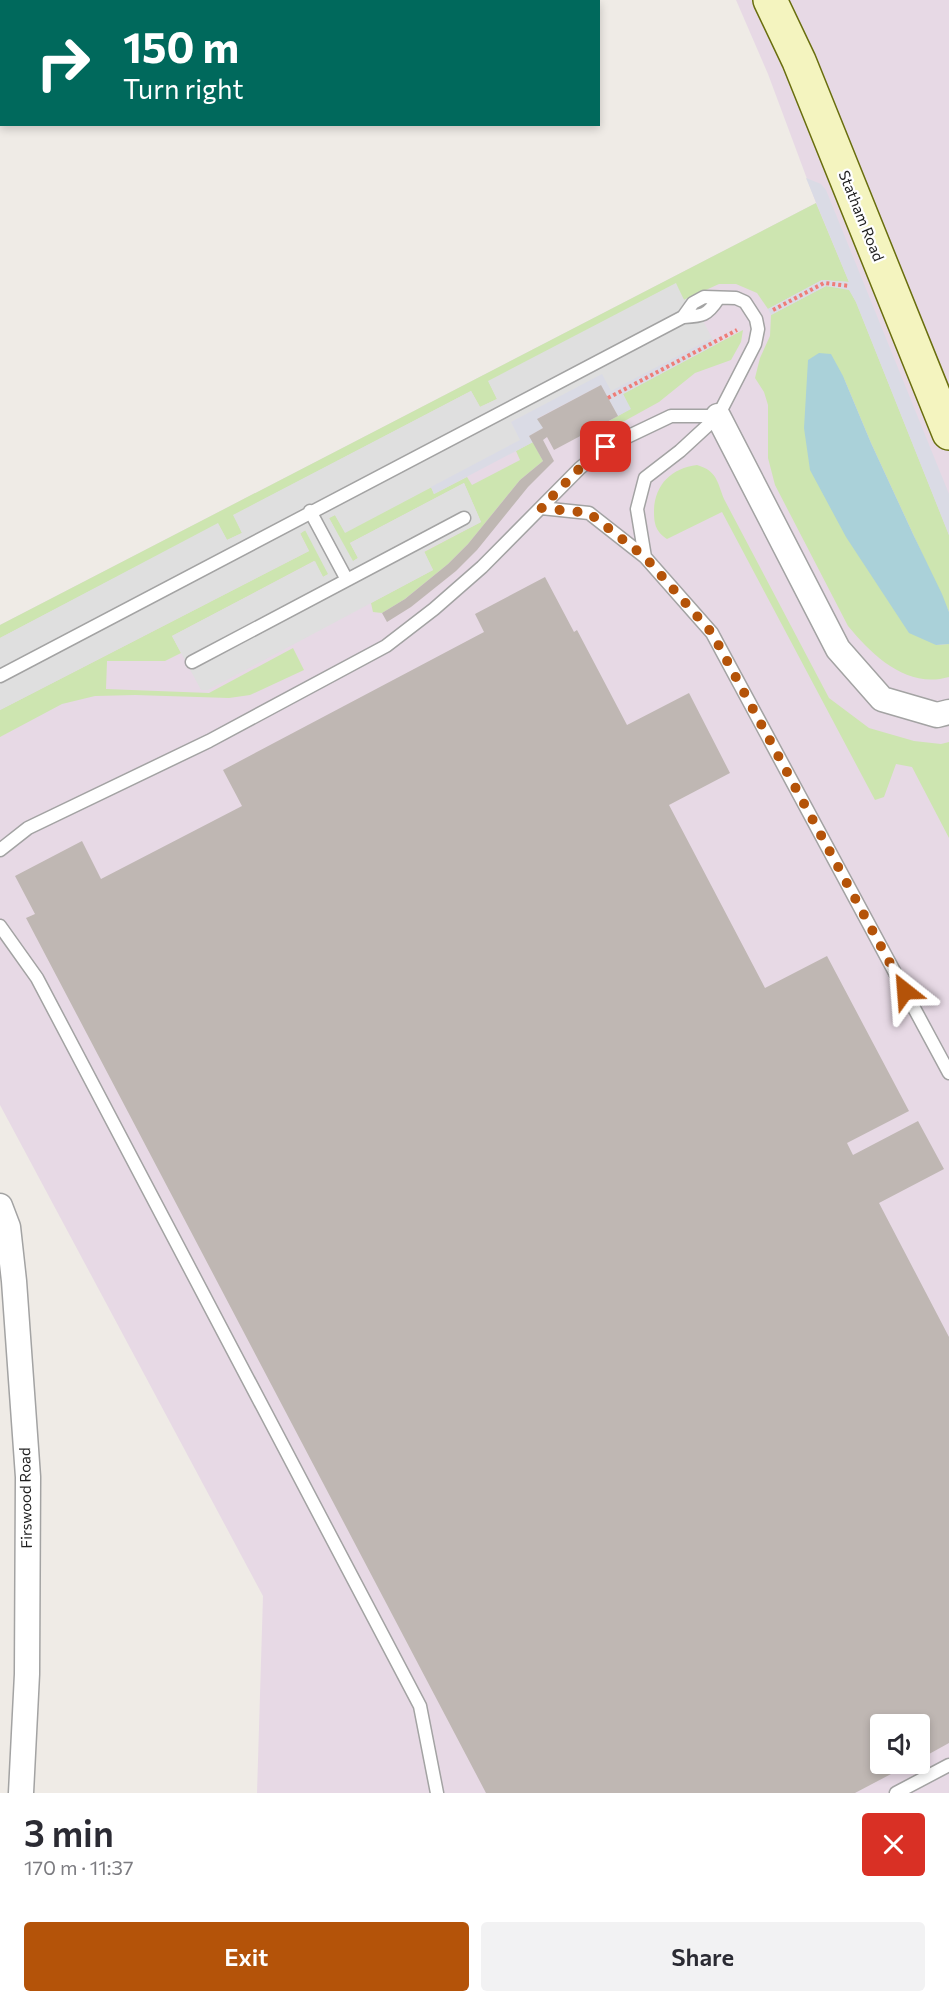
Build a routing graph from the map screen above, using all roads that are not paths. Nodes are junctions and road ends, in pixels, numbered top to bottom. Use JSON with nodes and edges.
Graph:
{"nodes":[{"id":1,"x":770,"y":0,"type":"edge"},
{"id":2,"x":718,"y":416,"type":"junction"},
{"id":3,"x":949,"y":433,"type":"edge"},
{"id":4,"x":541,"y":508,"type":"junction"},
{"id":5,"x":310,"y":511,"type":"junction"},
{"id":6,"x":464,"y":518,"type":"dead end"},
{"id":7,"x":645,"y":557,"type":"junction"},
{"id":8,"x":347,"y":580,"type":"junction"},
{"id":9,"x":192,"y":662,"type":"dead end"},
{"id":10,"x":0,"y":676,"type":"edge"},
{"id":11,"x":949,"y":712,"type":"edge"},
{"id":12,"x":0,"y":850,"type":"edge"},
{"id":13,"x":0,"y":926,"type":"edge"},
{"id":14,"x":949,"y":1073,"type":"edge"},
{"id":15,"x":0,"y":1206,"type":"edge"},
{"id":16,"x":949,"y":1765,"type":"edge"},
{"id":17,"x":21,"y":1793,"type":"edge"},
{"id":18,"x":437,"y":1793,"type":"edge"},
{"id":19,"x":896,"y":1793,"type":"edge"}],
"edges":[{"from":1,"to":3,"type":"street","name":"Statham Road"},
{"from":2,"to":4,"type":"lane"},
{"from":2,"to":5,"type":"lane"},
{"from":2,"to":7,"type":"lane"},
{"from":2,"to":11,"type":"street"},
{"from":4,"to":7,"type":"lane"},
{"from":4,"to":12,"type":"lane"},
{"from":5,"to":8,"type":"lane"},
{"from":5,"to":10,"type":"lane"},
{"from":6,"to":8,"type":"lane"},
{"from":7,"to":14,"type":"lane"},
{"from":8,"to":9,"type":"lane"},
{"from":13,"to":18,"type":"lane"},
{"from":15,"to":17,"type":"street","name":"Firswood Road"},
{"from":16,"to":19,"type":"lane"}]}
